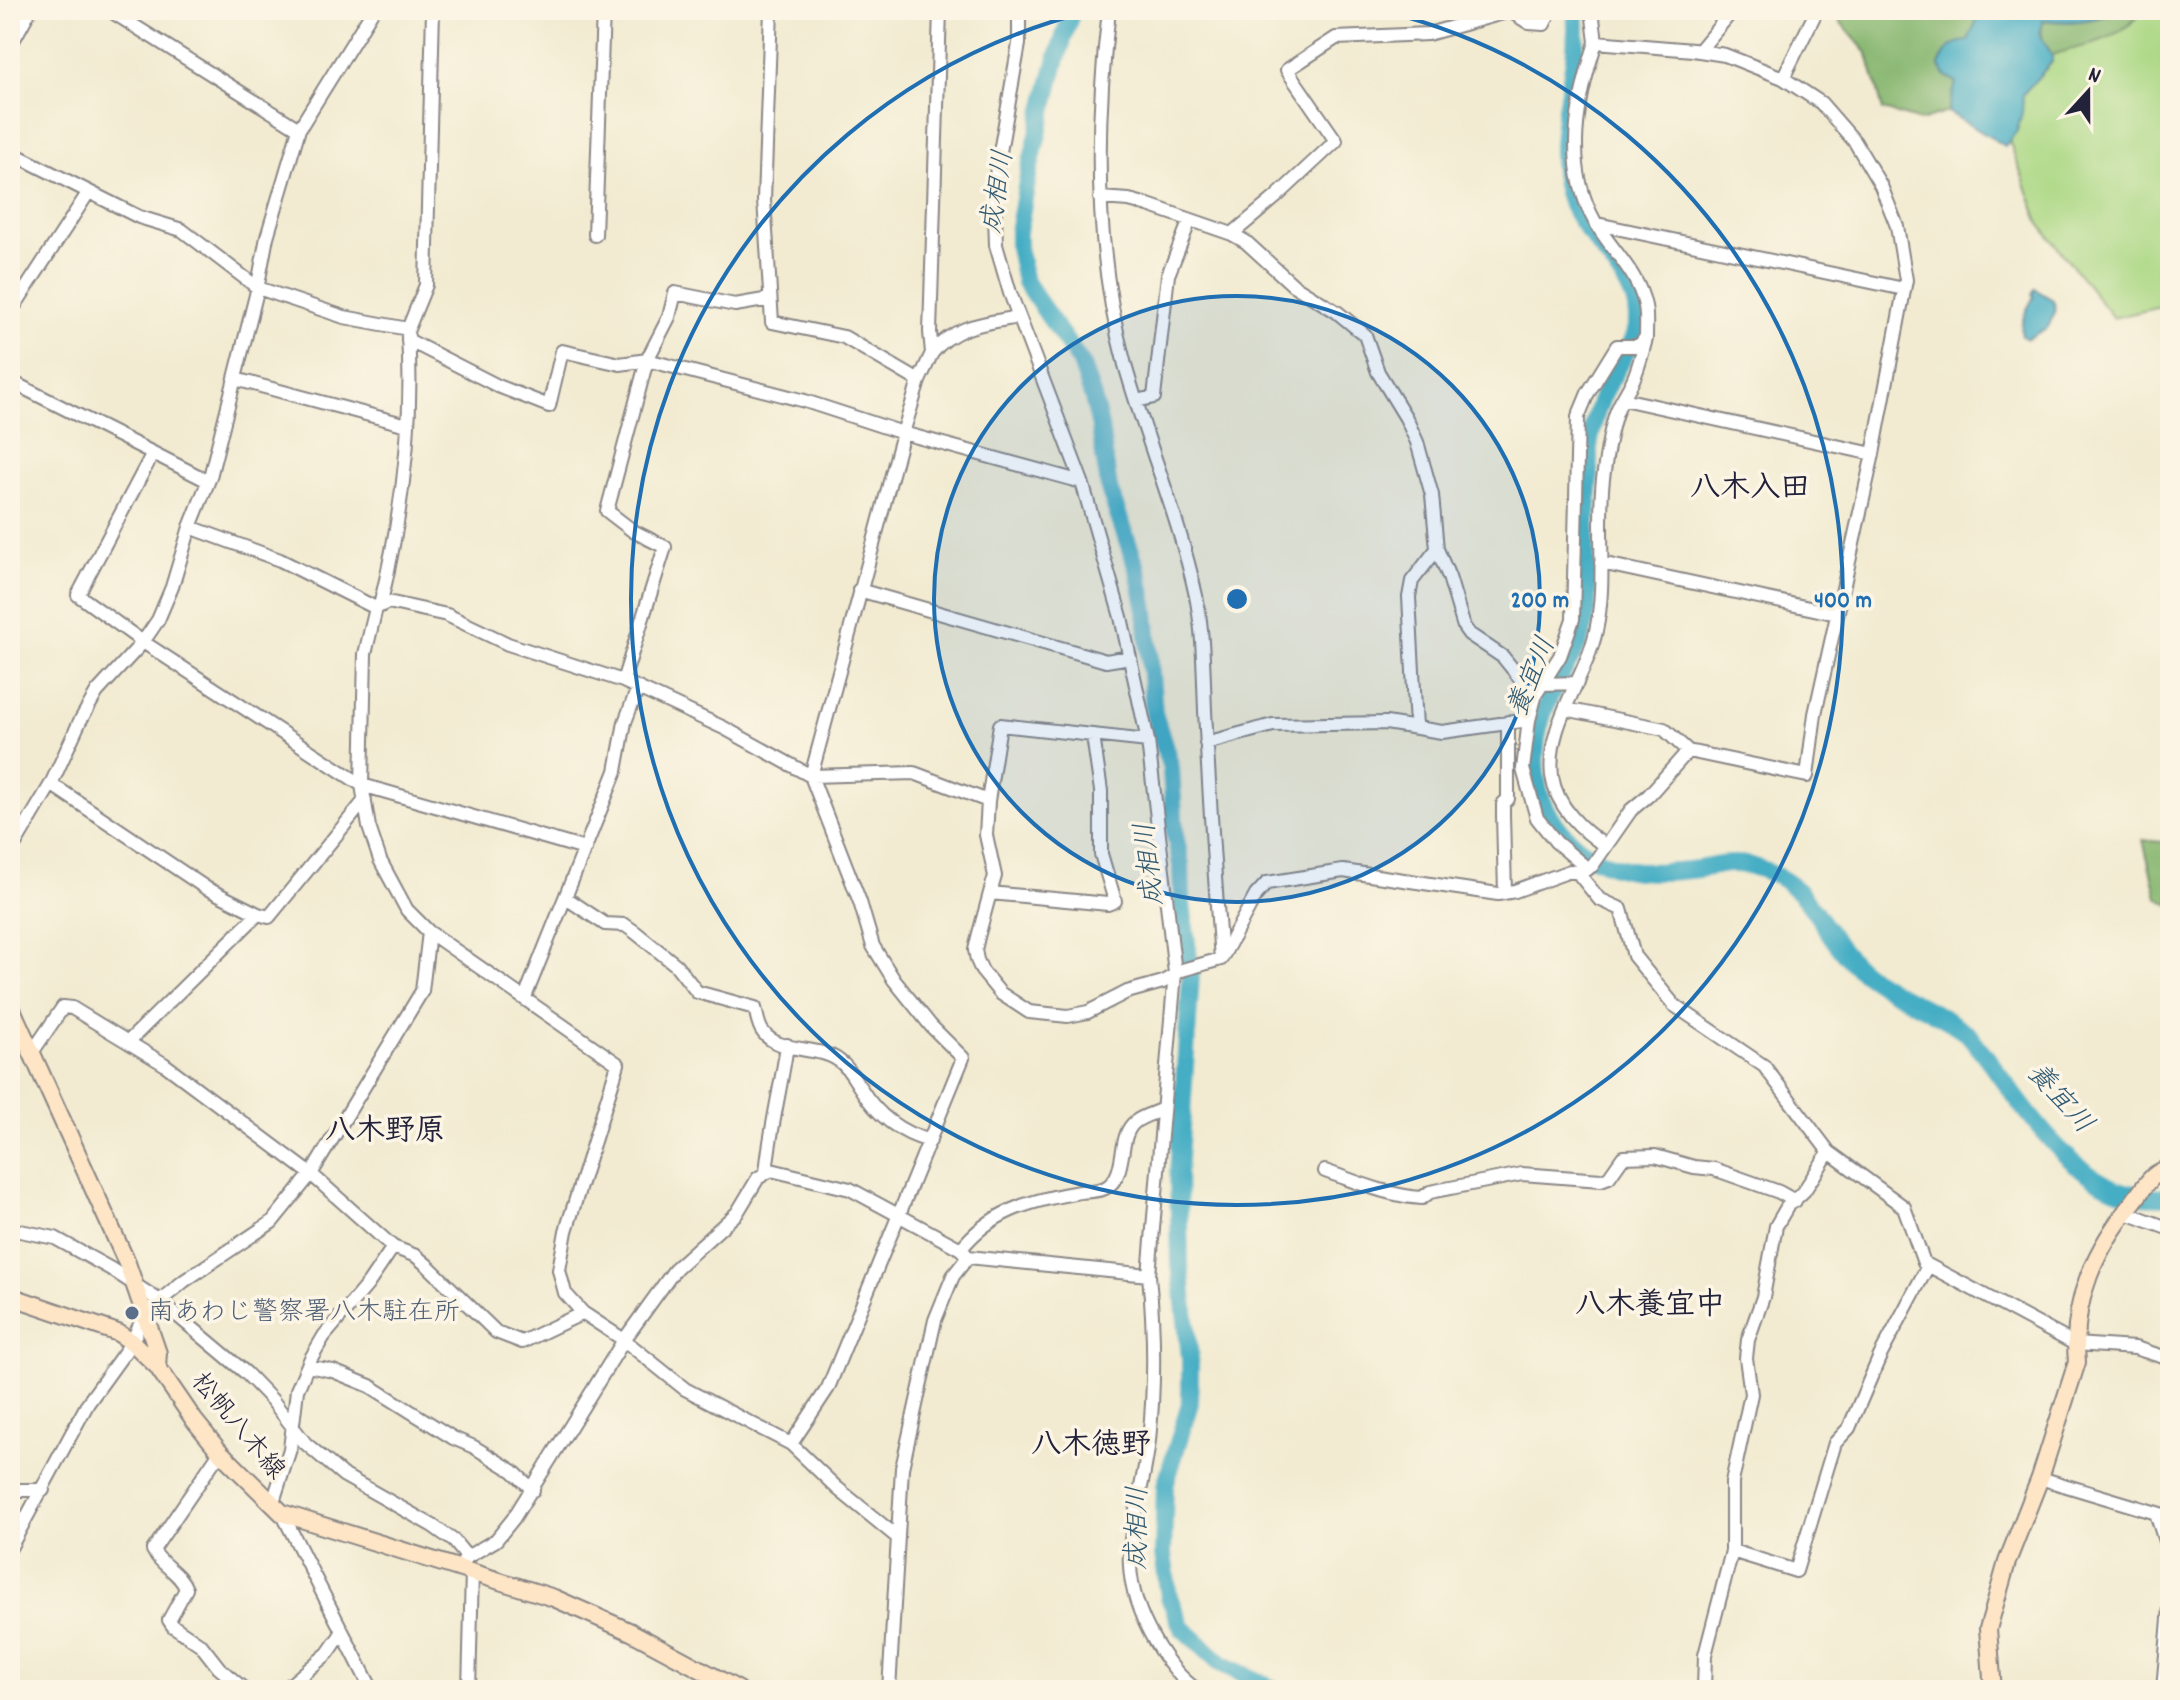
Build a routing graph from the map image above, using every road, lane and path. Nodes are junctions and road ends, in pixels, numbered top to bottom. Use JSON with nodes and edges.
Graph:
{"nodes":[{"id":1,"x":30,"y":10,"type":"edge"},
{"id":2,"x":109,"y":10,"type":"edge"},
{"id":3,"x":373,"y":10,"type":"edge"},
{"id":4,"x":433,"y":10,"type":"edge"},
{"id":5,"x":603,"y":10,"type":"edge"},
{"id":6,"x":771,"y":10,"type":"edge"},
{"id":7,"x":940,"y":10,"type":"edge"},
{"id":8,"x":1019,"y":10,"type":"edge"},
{"id":9,"x":1109,"y":10,"type":"edge"},
{"id":10,"x":1551,"y":10,"type":"edge"},
{"id":11,"x":1592,"y":10,"type":"edge"},
{"id":12,"x":1733,"y":10,"type":"edge"},
{"id":13,"x":1815,"y":10,"type":"edge"},
{"id":14,"x":1596,"y":42,"type":"junction"},
{"id":15,"x":10,"y":46,"type":"edge"},
{"id":16,"x":1699,"y":51,"type":"junction"},
{"id":17,"x":1783,"y":78,"type":"junction"},
{"id":18,"x":299,"y":129,"type":"junction"},
{"id":19,"x":10,"y":152,"type":"edge"},
{"id":20,"x":88,"y":193,"type":"junction"},
{"id":21,"x":1100,"y":198,"type":"junction"},
{"id":22,"x":1190,"y":220,"type":"junction"},
{"id":23,"x":1597,"y":224,"type":"junction"},
{"id":24,"x":1232,"y":234,"type":"junction"},
{"id":25,"x":595,"y":235,"type":"dead end"},
{"id":26,"x":258,"y":288,"type":"junction"},
{"id":27,"x":1904,"y":289,"type":"junction"},
{"id":28,"x":770,"y":299,"type":"junction"},
{"id":29,"x":10,"y":313,"type":"edge"},
{"id":30,"x":1019,"y":317,"type":"junction"},
{"id":31,"x":408,"y":335,"type":"junction"},
{"id":32,"x":1643,"y":341,"type":"junction"},
{"id":33,"x":932,"y":353,"type":"junction"},
{"id":34,"x":647,"y":360,"type":"junction"},
{"id":35,"x":235,"y":379,"type":"junction"},
{"id":36,"x":10,"y":381,"type":"edge"},
{"id":37,"x":919,"y":381,"type":"junction"},
{"id":38,"x":1623,"y":399,"type":"junction"},
{"id":39,"x":1136,"y":401,"type":"junction"},
{"id":40,"x":407,"y":425,"type":"junction"},
{"id":41,"x":903,"y":433,"type":"junction"},
{"id":42,"x":153,"y":453,"type":"junction"},
{"id":43,"x":1873,"y":454,"type":"junction"},
{"id":44,"x":208,"y":481,"type":"junction"},
{"id":45,"x":1082,"y":482,"type":"junction"},
{"id":46,"x":190,"y":527,"type":"junction"},
{"id":47,"x":1437,"y":549,"type":"junction"},
{"id":48,"x":1601,"y":563,"type":"junction"},
{"id":49,"x":859,"y":590,"type":"junction"},
{"id":50,"x":378,"y":607,"type":"junction"},
{"id":51,"x":1837,"y":614,"type":"junction"},
{"id":52,"x":143,"y":642,"type":"junction"},
{"id":53,"x":1130,"y":657,"type":"junction"},
{"id":54,"x":623,"y":681,"type":"junction"},
{"id":55,"x":1577,"y":683,"type":"junction"},
{"id":56,"x":1542,"y":687,"type":"junction"},
{"id":57,"x":638,"y":688,"type":"junction"},
{"id":58,"x":1565,"y":709,"type":"junction"},
{"id":59,"x":1529,"y":720,"type":"junction"},
{"id":60,"x":1508,"y":722,"type":"junction"},
{"id":61,"x":1416,"y":727,"type":"junction"},
{"id":62,"x":1093,"y":736,"type":"junction"},
{"id":63,"x":1148,"y":741,"type":"junction"},
{"id":64,"x":1206,"y":743,"type":"junction"},
{"id":65,"x":1688,"y":751,"type":"junction"},
{"id":66,"x":811,"y":776,"type":"junction"},
{"id":67,"x":51,"y":784,"type":"junction"},
{"id":68,"x":362,"y":785,"type":"junction"},
{"id":69,"x":365,"y":800,"type":"junction"},
{"id":70,"x":988,"y":801,"type":"junction"},
{"id":71,"x":1606,"y":846,"type":"junction"},
{"id":72,"x":585,"y":849,"type":"junction"},
{"id":73,"x":10,"y":853,"type":"edge"},
{"id":74,"x":1586,"y":869,"type":"junction"},
{"id":75,"x":990,"y":893,"type":"junction"},
{"id":76,"x":1505,"y":893,"type":"junction"},
{"id":77,"x":566,"y":898,"type":"junction"},
{"id":78,"x":258,"y":914,"type":"junction"},
{"id":79,"x":429,"y":932,"type":"junction"},
{"id":80,"x":1216,"y":960,"type":"junction"},
{"id":81,"x":1178,"y":971,"type":"junction"},
{"id":82,"x":525,"y":997,"type":"junction"},
{"id":83,"x":10,"y":1005,"type":"edge"},
{"id":84,"x":129,"y":1041,"type":"junction"},
{"id":85,"x":787,"y":1045,"type":"junction"},
{"id":86,"x":33,"y":1051,"type":"junction"},
{"id":87,"x":1163,"y":1109,"type":"junction"},
{"id":88,"x":930,"y":1141,"type":"junction"},
{"id":89,"x":1829,"y":1152,"type":"junction"},
{"id":90,"x":2170,"y":1168,"type":"edge"},
{"id":91,"x":1325,"y":1171,"type":"dead end"},
{"id":92,"x":766,"y":1173,"type":"junction"},
{"id":93,"x":311,"y":1174,"type":"junction"},
{"id":94,"x":1795,"y":1201,"type":"junction"},
{"id":95,"x":2129,"y":1207,"type":"junction"},
{"id":96,"x":900,"y":1216,"type":"junction"},
{"id":97,"x":10,"y":1229,"type":"edge"},
{"id":98,"x":2170,"y":1229,"type":"edge"},
{"id":99,"x":393,"y":1247,"type":"junction"},
{"id":100,"x":964,"y":1253,"type":"junction"},
{"id":101,"x":1928,"y":1266,"type":"junction"},
{"id":102,"x":1149,"y":1275,"type":"junction"},
{"id":103,"x":136,"y":1287,"type":"junction"},
{"id":104,"x":10,"y":1296,"type":"edge"},
{"id":105,"x":160,"y":1301,"type":"junction"},
{"id":106,"x":145,"y":1313,"type":"junction"},
{"id":107,"x":583,"y":1313,"type":"junction"},
{"id":108,"x":624,"y":1340,"type":"junction"},
{"id":109,"x":132,"y":1342,"type":"junction"},
{"id":110,"x":2075,"y":1344,"type":"junction"},
{"id":111,"x":2170,"y":1359,"type":"edge"},
{"id":112,"x":157,"y":1366,"type":"junction"},
{"id":113,"x":308,"y":1366,"type":"junction"},
{"id":114,"x":291,"y":1425,"type":"junction"},
{"id":115,"x":791,"y":1444,"type":"junction"},
{"id":116,"x":220,"y":1452,"type":"junction"},
{"id":117,"x":2040,"y":1478,"type":"junction"},
{"id":118,"x":10,"y":1490,"type":"edge"},
{"id":119,"x":43,"y":1490,"type":"junction"},
{"id":120,"x":533,"y":1490,"type":"junction"},
{"id":121,"x":277,"y":1509,"type":"junction"},
{"id":122,"x":2156,"y":1513,"type":"junction"},
{"id":123,"x":2170,"y":1517,"type":"edge"},
{"id":124,"x":897,"y":1537,"type":"junction"},
{"id":125,"x":10,"y":1548,"type":"edge"},
{"id":126,"x":1732,"y":1551,"type":"junction"},
{"id":127,"x":2170,"y":1557,"type":"edge"},
{"id":128,"x":466,"y":1565,"type":"junction"},
{"id":129,"x":2170,"y":1607,"type":"edge"},
{"id":130,"x":342,"y":1633,"type":"junction"},
{"id":131,"x":245,"y":1690,"type":"edge"},
{"id":132,"x":284,"y":1690,"type":"edge"},
{"id":133,"x":372,"y":1690,"type":"edge"},
{"id":134,"x":469,"y":1690,"type":"edge"},
{"id":135,"x":739,"y":1690,"type":"edge"},
{"id":136,"x":889,"y":1690,"type":"edge"},
{"id":137,"x":1197,"y":1690,"type":"edge"},
{"id":138,"x":1704,"y":1690,"type":"edge"},
{"id":139,"x":1993,"y":1690,"type":"edge"},
{"id":140,"x":2163,"y":1690,"type":"edge"}],
"edges":[{"from":1,"to":15,"type":"street"},
{"from":2,"to":18,"type":"street"},
{"from":3,"to":18,"type":"street"},
{"from":4,"to":31,"type":"street"},
{"from":5,"to":25,"type":"street"},
{"from":6,"to":28,"type":"street"},
{"from":7,"to":33,"type":"street"},
{"from":8,"to":30,"type":"street"},
{"from":9,"to":21,"type":"street"},
{"from":10,"to":24,"type":"street"},
{"from":11,"to":14,"type":"street"},
{"from":12,"to":16,"type":"street"},
{"from":13,"to":17,"type":"street"},
{"from":14,"to":16,"type":"street"},
{"from":14,"to":23,"type":"street"},
{"from":16,"to":17,"type":"street"},
{"from":17,"to":27,"type":"street"},
{"from":18,"to":26,"type":"street"},
{"from":19,"to":20,"type":"street"},
{"from":20,"to":26,"type":"street"},
{"from":20,"to":29,"type":"street"},
{"from":21,"to":22,"type":"street"},
{"from":21,"to":39,"type":"street"},
{"from":22,"to":24,"type":"street"},
{"from":22,"to":39,"type":"street"},
{"from":23,"to":27,"type":"street"},
{"from":23,"to":32,"type":"street"},
{"from":24,"to":47,"type":"street"},
{"from":26,"to":31,"type":"street"},
{"from":26,"to":35,"type":"street"},
{"from":27,"to":43,"type":"street"},
{"from":28,"to":34,"type":"street"},
{"from":28,"to":37,"type":"street"},
{"from":30,"to":33,"type":"street"},
{"from":30,"to":45,"type":"street"},
{"from":31,"to":34,"type":"street"},
{"from":31,"to":40,"type":"street"},
{"from":32,"to":38,"type":"street"},
{"from":32,"to":56,"type":"street"},
{"from":33,"to":37,"type":"street"},
{"from":34,"to":41,"type":"street"},
{"from":34,"to":54,"type":"street"},
{"from":35,"to":40,"type":"street"},
{"from":35,"to":44,"type":"street"},
{"from":36,"to":42,"type":"street"},
{"from":37,"to":41,"type":"street"},
{"from":38,"to":43,"type":"street"},
{"from":38,"to":48,"type":"street"},
{"from":39,"to":64,"type":"street"},
{"from":40,"to":50,"type":"street"},
{"from":41,"to":45,"type":"street"},
{"from":41,"to":49,"type":"street"},
{"from":42,"to":44,"type":"street"},
{"from":42,"to":52,"type":"street"},
{"from":43,"to":51,"type":"street"},
{"from":44,"to":46,"type":"street"},
{"from":45,"to":53,"type":"street"},
{"from":46,"to":50,"type":"street"},
{"from":46,"to":52,"type":"street"},
{"from":47,"to":56,"type":"street"},
{"from":47,"to":61,"type":"street"},
{"from":48,"to":51,"type":"street"},
{"from":48,"to":55,"type":"street"},
{"from":49,"to":53,"type":"street"},
{"from":49,"to":66,"type":"street"},
{"from":50,"to":54,"type":"street"},
{"from":50,"to":68,"type":"street"},
{"from":51,"to":65,"type":"street"},
{"from":52,"to":67,"type":"street"},
{"from":52,"to":68,"type":"street"},
{"from":53,"to":63,"type":"street"},
{"from":54,"to":57,"type":"street"},
{"from":55,"to":56,"type":"street"},
{"from":55,"to":58,"type":"street"},
{"from":56,"to":59,"type":"street"},
{"from":57,"to":66,"type":"street"},
{"from":57,"to":72,"type":"street"},
{"from":58,"to":65,"type":"street"},
{"from":58,"to":71,"type":"street"},
{"from":59,"to":60,"type":"street"},
{"from":59,"to":74,"type":"street"},
{"from":60,"to":61,"type":"street"},
{"from":60,"to":76,"type":"street"},
{"from":61,"to":64,"type":"street"},
{"from":62,"to":63,"type":"street"},
{"from":62,"to":70,"type":"street"},
{"from":62,"to":75,"type":"street"},
{"from":63,"to":81,"type":"street"},
{"from":64,"to":80,"type":"street"},
{"from":65,"to":71,"type":"street"},
{"from":66,"to":70,"type":"street"},
{"from":66,"to":88,"type":"street"},
{"from":67,"to":73,"type":"street"},
{"from":67,"to":78,"type":"street"},
{"from":68,"to":69,"type":"street"},
{"from":68,"to":72,"type":"street"},
{"from":69,"to":78,"type":"street"},
{"from":69,"to":79,"type":"street"},
{"from":70,"to":75,"type":"street"},
{"from":71,"to":74,"type":"street"},
{"from":72,"to":77,"type":"street"},
{"from":74,"to":76,"type":"street"},
{"from":74,"to":89,"type":"street"},
{"from":75,"to":81,"type":"street"},
{"from":76,"to":80,"type":"street"},
{"from":77,"to":82,"type":"street"},
{"from":77,"to":85,"type":"street"},
{"from":78,"to":84,"type":"street"},
{"from":79,"to":82,"type":"street"},
{"from":79,"to":93,"type":"street"},
{"from":80,"to":81,"type":"street"},
{"from":81,"to":87,"type":"street"},
{"from":82,"to":107,"type":"street"},
{"from":83,"to":86,"type":"main road","name":"松帆八木線"},
{"from":84,"to":86,"type":"street"},
{"from":84,"to":93,"type":"street"},
{"from":85,"to":88,"type":"street"},
{"from":85,"to":92,"type":"street"},
{"from":86,"to":103,"type":"main road","name":"松帆八木線"},
{"from":87,"to":100,"type":"street"},
{"from":87,"to":102,"type":"street"},
{"from":88,"to":96,"type":"street"},
{"from":89,"to":94,"type":"street"},
{"from":89,"to":101,"type":"street"},
{"from":90,"to":95,"type":"main road"},
{"from":91,"to":94,"type":"street"},
{"from":92,"to":96,"type":"street"},
{"from":92,"to":108,"type":"street"},
{"from":93,"to":99,"type":"street"},
{"from":93,"to":105,"type":"street"},
{"from":94,"to":126,"type":"street"},
{"from":95,"to":98,"type":"street"},
{"from":95,"to":110,"type":"main road"},
{"from":96,"to":100,"type":"street"},
{"from":96,"to":115,"type":"street"},
{"from":97,"to":103,"type":"street"},
{"from":99,"to":107,"type":"street"},
{"from":99,"to":113,"type":"street"},
{"from":100,"to":102,"type":"street"},
{"from":100,"to":124,"type":"street"},
{"from":101,"to":110,"type":"street"},
{"from":101,"to":126,"type":"street"},
{"from":102,"to":137,"type":"street"},
{"from":103,"to":105,"type":"street"},
{"from":103,"to":106,"type":"main road","name":"松帆八木線"},
{"from":104,"to":109,"type":"main road"},
{"from":105,"to":106,"type":"street"},
{"from":105,"to":114,"type":"street"},
{"from":106,"to":109,"type":"street"},
{"from":106,"to":112,"type":"main road","name":"松帆八木線"},
{"from":107,"to":108,"type":"street"},
{"from":108,"to":115,"type":"street"},
{"from":108,"to":120,"type":"street"},
{"from":109,"to":112,"type":"main road"},
{"from":109,"to":119,"type":"street"},
{"from":110,"to":111,"type":"street"},
{"from":110,"to":117,"type":"main road"},
{"from":112,"to":116,"type":"main road","name":"松帆八木線"},
{"from":113,"to":114,"type":"street"},
{"from":113,"to":120,"type":"street"},
{"from":114,"to":121,"type":"street"},
{"from":114,"to":128,"type":"street"},
{"from":115,"to":124,"type":"street"},
{"from":116,"to":121,"type":"main road","name":"松帆八木線"},
{"from":116,"to":131,"type":"street"},
{"from":117,"to":122,"type":"street"},
{"from":117,"to":139,"type":"main road"},
{"from":118,"to":119,"type":"street"},
{"from":119,"to":125,"type":"street"},
{"from":120,"to":128,"type":"street"},
{"from":121,"to":128,"type":"main road","name":"松帆八木線"},
{"from":121,"to":130,"type":"street"},
{"from":122,"to":123,"type":"street"},
{"from":122,"to":127,"type":"street"},
{"from":124,"to":136,"type":"street"},
{"from":126,"to":138,"type":"street"},
{"from":128,"to":134,"type":"street"},
{"from":128,"to":135,"type":"main road","name":"松帆八木線"},
{"from":129,"to":140,"type":"street"},
{"from":130,"to":132,"type":"street"},
{"from":130,"to":133,"type":"street"}]}
